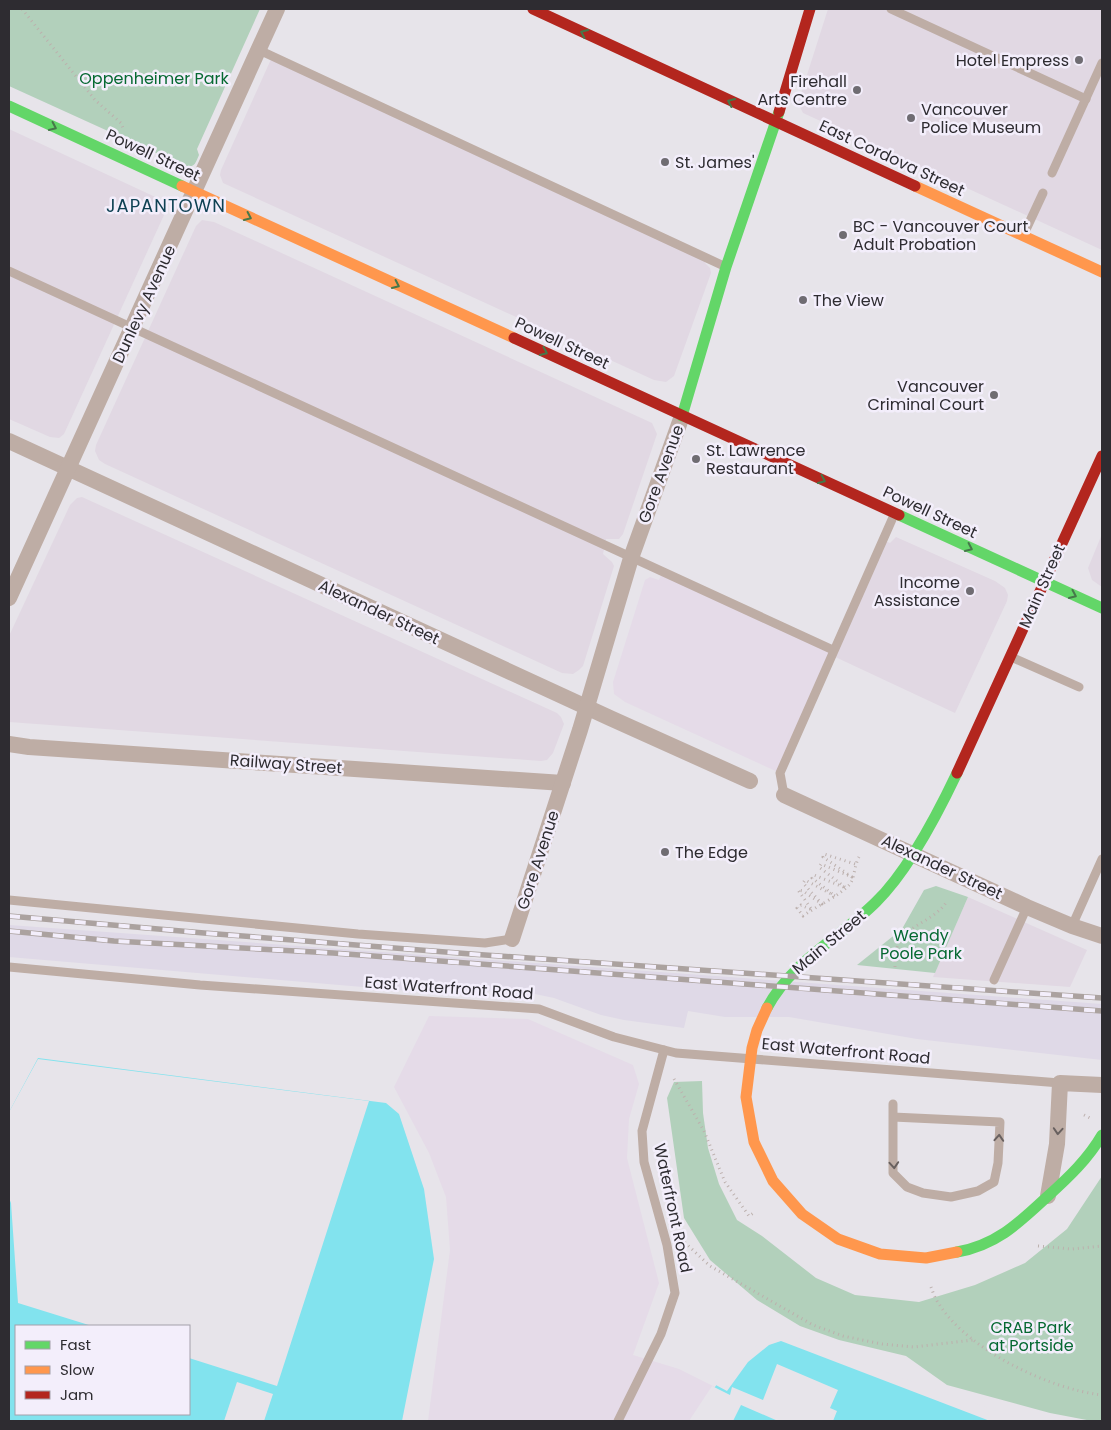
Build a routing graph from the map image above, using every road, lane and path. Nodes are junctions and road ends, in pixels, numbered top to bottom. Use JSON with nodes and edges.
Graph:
{"nodes":[{"id":1,"x":22,"y":9,"type":"edge"},
{"id":2,"x":277,"y":9,"type":"edge"},
{"id":3,"x":534,"y":9,"type":"edge"},
{"id":4,"x":810,"y":9,"type":"edge"},
{"id":5,"x":891,"y":9,"type":"edge"},
{"id":6,"x":259,"y":50,"type":"junction"},
{"id":7,"x":1102,"y":63,"type":"edge"},
{"id":8,"x":1086,"y":99,"type":"junction"},
{"id":9,"x":9,"y":106,"type":"edge"},
{"id":10,"x":775,"y":123,"type":"junction"},
{"id":11,"x":124,"y":131,"type":"dead end"},
{"id":12,"x":1052,"y":173,"type":"dead end"},
{"id":13,"x":194,"y":192,"type":"junction"},
{"id":14,"x":1043,"y":193,"type":"dead end"},
{"id":15,"x":1023,"y":236,"type":"junction"},
{"id":16,"x":726,"y":267,"type":"junction"},
{"id":17,"x":9,"y":271,"type":"edge"},
{"id":18,"x":1102,"y":272,"type":"edge"},
{"id":19,"x":132,"y":328,"type":"junction"},
{"id":20,"x":682,"y":416,"type":"junction"},
{"id":21,"x":9,"y":442,"type":"edge"},
{"id":22,"x":1102,"y":456,"type":"edge"},
{"id":23,"x":68,"y":469,"type":"junction"},
{"id":24,"x":895,"y":513,"type":"junction"},
{"id":25,"x":631,"y":558,"type":"junction"},
{"id":26,"x":1044,"y":582,"type":"junction"},
{"id":27,"x":9,"y":597,"type":"edge"},
{"id":28,"x":1102,"y":608,"type":"edge"},
{"id":29,"x":833,"y":650,"type":"junction"},
{"id":30,"x":1011,"y":656,"type":"junction"},
{"id":31,"x":1079,"y":687,"type":"dead end"},
{"id":32,"x":587,"y":707,"type":"junction"},
{"id":33,"x":9,"y":744,"type":"edge"},
{"id":34,"x":750,"y":781,"type":"dead end"},
{"id":35,"x":563,"y":783,"type":"junction"},
{"id":36,"x":784,"y":795,"type":"joint"},
{"id":37,"x":912,"y":852,"type":"junction"},
{"id":38,"x":859,"y":857,"type":"dead end"},
{"id":39,"x":1102,"y":859,"type":"edge"},
{"id":40,"x":855,"y":864,"type":"junction"},
{"id":41,"x":852,"y":877,"type":"junction"},
{"id":42,"x":846,"y":888,"type":"junction"},
{"id":43,"x":834,"y":896,"type":"junction"},
{"id":44,"x":9,"y":900,"type":"edge"},
{"id":45,"x":947,"y":901,"type":"dead end"},
{"id":46,"x":822,"y":904,"type":"junction"},
{"id":47,"x":1027,"y":907,"type":"junction"},
{"id":48,"x":1072,"y":926,"type":"junction"},
{"id":49,"x":1102,"y":936,"type":"edge"},
{"id":50,"x":512,"y":939,"type":"joint"},
{"id":51,"x":9,"y":967,"type":"edge"},
{"id":52,"x":894,"y":967,"type":"dead end"},
{"id":53,"x":994,"y":980,"type":"dead end"},
{"id":54,"x":664,"y":1050,"type":"junction"},
{"id":55,"x":674,"y":1079,"type":"dead end"},
{"id":56,"x":1060,"y":1083,"type":"junction"},
{"id":57,"x":1102,"y":1085,"type":"edge"},
{"id":58,"x":893,"y":1104,"type":"dead end"},
{"id":59,"x":893,"y":1117,"type":"junction"},
{"id":60,"x":1102,"y":1135,"type":"edge"},
{"id":61,"x":1048,"y":1196,"type":"junction"},
{"id":62,"x":755,"y":1212,"type":"dead end"},
{"id":63,"x":661,"y":1220,"type":"junction"},
{"id":64,"x":1038,"y":1246,"type":"dead end"},
{"id":65,"x":1102,"y":1246,"type":"edge"},
{"id":66,"x":931,"y":1286,"type":"dead end"},
{"id":67,"x":973,"y":1340,"type":"junction"},
{"id":68,"x":1102,"y":1395,"type":"edge"},
{"id":69,"x":618,"y":1421,"type":"edge"}],
"edges":[{"from":1,"to":11,"type":"path"},
{"from":2,"to":6,"type":"street","name":"Dunlevy Avenue"},
{"from":10,"to":3,"type":"main road","name":"East Cordova Street","one_way":true},
{"from":4,"to":10,"type":"main road","name":"Gore Avenue"},
{"from":5,"to":8,"type":"lane"},
{"from":6,"to":13,"type":"street","name":"Dunlevy Avenue"},
{"from":6,"to":16,"type":"lane"},
{"from":7,"to":8,"type":"lane"},
{"from":8,"to":12,"type":"lane"},
{"from":9,"to":13,"type":"main road","name":"Powell Street","one_way":true},
{"from":10,"to":15,"type":"main road","name":"East Cordova Street"},
{"from":10,"to":16,"type":"main road","name":"Gore Avenue"},
{"from":13,"to":19,"type":"street","name":"Dunlevy Avenue"},
{"from":13,"to":20,"type":"main road","name":"Powell Street","one_way":true},
{"from":14,"to":15,"type":"lane"},
{"from":15,"to":18,"type":"main road","name":"East Cordova Street"},
{"from":16,"to":20,"type":"main road","name":"Gore Avenue"},
{"from":17,"to":19,"type":"lane"},
{"from":19,"to":23,"type":"street","name":"Dunlevy Avenue"},
{"from":19,"to":25,"type":"lane"},
{"from":20,"to":24,"type":"main road","name":"Powell Street","one_way":true},
{"from":20,"to":25,"type":"street","name":"Gore Avenue"},
{"from":21,"to":23,"type":"street","name":"Alexander Street"},
{"from":22,"to":26,"type":"main road","name":"Main Street"},
{"from":23,"to":27,"type":"street","name":"Dunlevy Avenue"},
{"from":23,"to":32,"type":"street","name":"Alexander Street"},
{"from":24,"to":26,"type":"main road","name":"Powell Street","one_way":true},
{"from":24,"to":29,"type":"lane"},
{"from":25,"to":29,"type":"lane"},
{"from":25,"to":32,"type":"street","name":"Gore Avenue"},
{"from":26,"to":28,"type":"main road","name":"Powell Street","one_way":true},
{"from":26,"to":30,"type":"main road","name":"Main Street"},
{"from":29,"to":36,"type":"lane"},
{"from":30,"to":31,"type":"lane"},
{"from":30,"to":37,"type":"main road","name":"Main Street"},
{"from":32,"to":34,"type":"street","name":"Alexander Street"},
{"from":32,"to":35,"type":"street","name":"Gore Avenue"},
{"from":33,"to":35,"type":"street","name":"Railway Street"},
{"from":35,"to":50,"type":"street","name":"Gore Avenue"},
{"from":36,"to":37,"type":"street","name":"Alexander Street"},
{"from":37,"to":47,"type":"street","name":"Alexander Street"},
{"from":37,"to":61,"type":"main road","name":"Main Street"},
{"from":38,"to":40,"type":"path"},
{"from":39,"to":48,"type":"lane"},
{"from":40,"to":41,"type":"path"},
{"from":40,"to":41,"type":"path"},
{"from":41,"to":42,"type":"path"},
{"from":41,"to":42,"type":"path"},
{"from":42,"to":43,"type":"path"},
{"from":42,"to":43,"type":"path"},
{"from":43,"to":46,"type":"path"},
{"from":43,"to":46,"type":"path"},
{"from":44,"to":50,"type":"lane"},
{"from":45,"to":52,"type":"path"},
{"from":46,"to":46,"type":"path"},
{"from":47,"to":48,"type":"street","name":"Alexander Street"},
{"from":47,"to":53,"type":"lane"},
{"from":48,"to":49,"type":"street","name":"Alexander Street"},
{"from":51,"to":54,"type":"lane","name":"East Waterfront Road"},
{"from":54,"to":56,"type":"lane","name":"East Waterfront Road"},
{"from":54,"to":63,"type":"lane","name":"Waterfront Road"},
{"from":55,"to":62,"type":"path"},
{"from":56,"to":57,"type":"street"},
{"from":56,"to":61,"type":"street","one_way":true},
{"from":58,"to":59,"type":"lane"},
{"from":59,"to":59,"type":"lane","one_way":true},
{"from":60,"to":61,"type":"main road","name":"Main Street"},
{"from":63,"to":67,"type":"path"},
{"from":63,"to":69,"type":"lane","name":"Waterfront Road"},
{"from":64,"to":65,"type":"path"},
{"from":66,"to":67,"type":"path"},
{"from":67,"to":68,"type":"path"}]}
